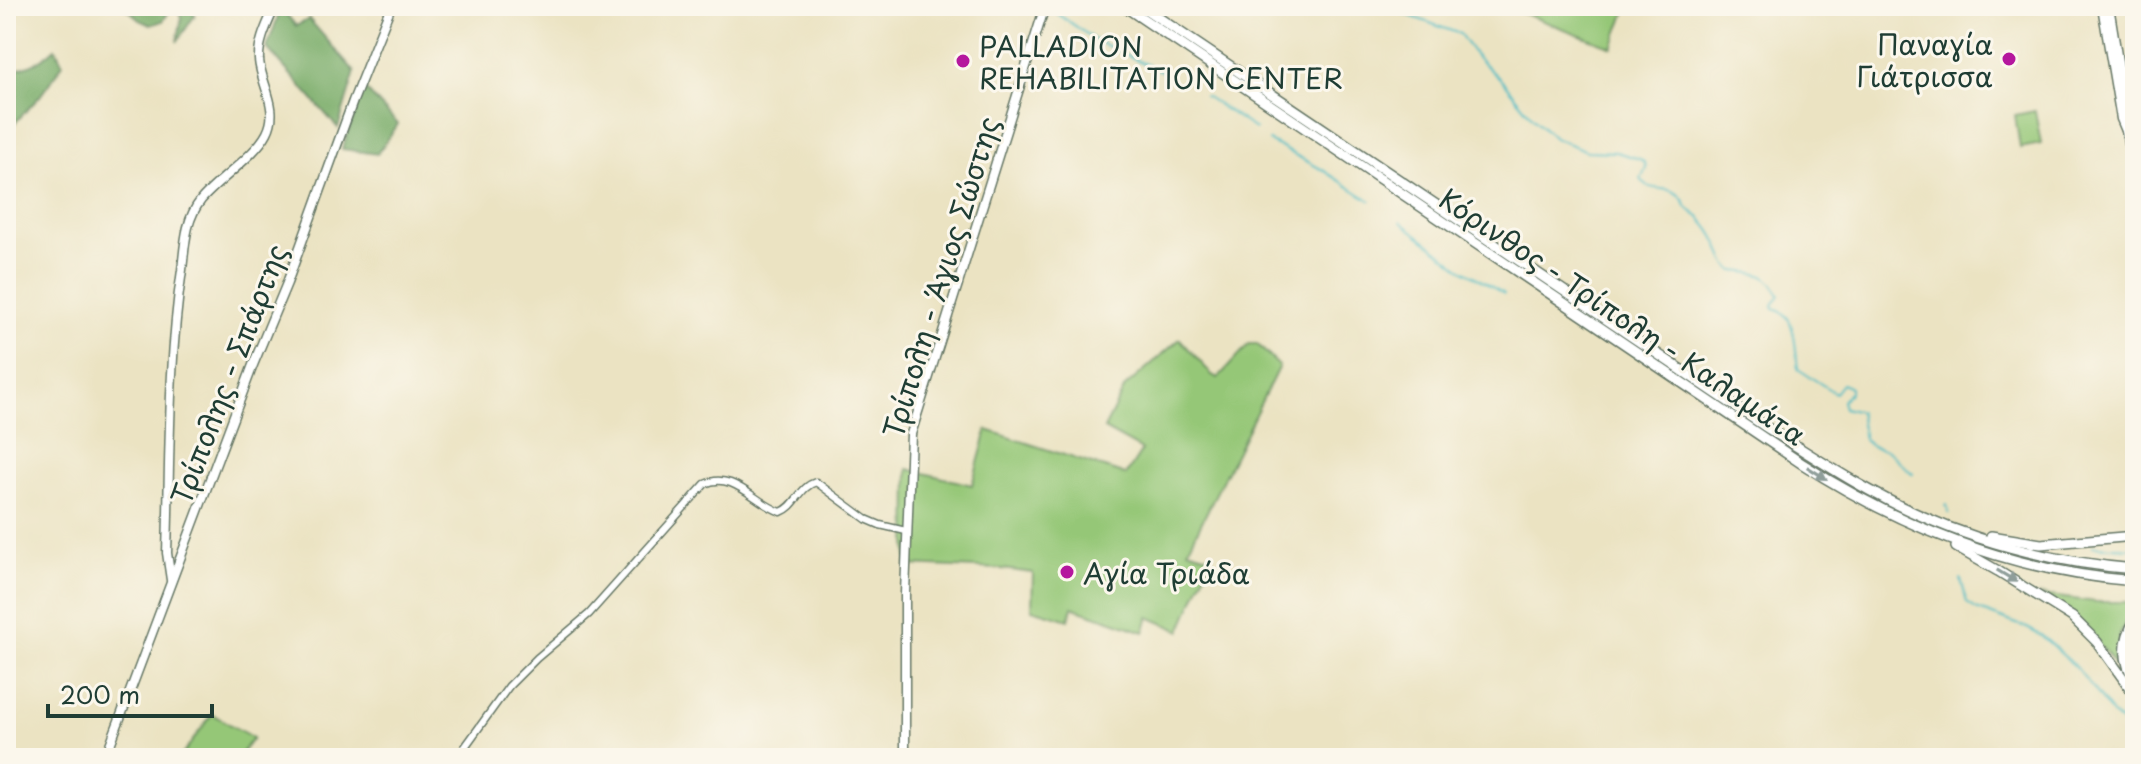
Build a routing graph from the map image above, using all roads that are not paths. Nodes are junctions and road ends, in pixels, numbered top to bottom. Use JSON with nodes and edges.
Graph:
{"nodes":[{"id":1,"x":275,"y":6,"type":"edge"},
{"id":2,"x":391,"y":6,"type":"edge"},
{"id":3,"x":1124,"y":6,"type":"edge"},
{"id":4,"x":1141,"y":6,"type":"edge"},
{"id":5,"x":2102,"y":6,"type":"edge"},
{"id":6,"x":2109,"y":6,"type":"edge"},
{"id":7,"x":1044,"y":10,"type":"edge"},
{"id":8,"x":2126,"y":131,"type":"junction"},
{"id":9,"x":2135,"y":186,"type":"edge"},
{"id":10,"x":1718,"y":400,"type":"junction"},
{"id":11,"x":1753,"y":424,"type":"junction"},
{"id":12,"x":1914,"y":526,"type":"junction"},
{"id":13,"x":1953,"y":528,"type":"junction"},
{"id":14,"x":906,"y":531,"type":"junction"},
{"id":15,"x":2135,"y":536,"type":"edge"},
{"id":16,"x":2135,"y":569,"type":"edge"},
{"id":17,"x":172,"y":581,"type":"junction"},
{"id":18,"x":2135,"y":581,"type":"edge"},
{"id":19,"x":2135,"y":621,"type":"edge"},
{"id":20,"x":2135,"y":681,"type":"edge"},
{"id":21,"x":2135,"y":695,"type":"edge"},
{"id":22,"x":105,"y":758,"type":"edge"},
{"id":23,"x":457,"y":758,"type":"edge"},
{"id":24,"x":905,"y":758,"type":"edge"}],
"edges":[{"from":1,"to":17,"type":"main road"},
{"from":2,"to":17,"type":"main road","name":"Τρίπολης - Σπάρτης"},
{"from":3,"to":10,"type":"highway","name":"Κόρινθος - Τρίπολη - Καλαμάτα"},
{"from":4,"to":10,"type":"highway","name":"Κόρινθος - Τρίπολη - Καλαμάτα"},
{"from":5,"to":8,"type":"main road"},
{"from":6,"to":8,"type":"main road"},
{"from":7,"to":14,"type":"main road","name":"Τρίπολη - Άγιος Σώστης"},
{"from":8,"to":9,"type":"main road"},
{"from":10,"to":11,"type":"highway","name":"Κόρινθος - Τρίπολη - Καλαμάτα"},
{"from":11,"to":12,"type":"highway","name":"Κόρινθος - Τρίπολη - Καλαμάτα","one_way":true},
{"from":11,"to":13,"type":"highway","name":"Κόρινθος - Τρίπολη - Καλαμάτα"},
{"from":12,"to":18,"type":"highway","name":"Κόρινθος - Τρίπολη - Καλαμάτα"},
{"from":12,"to":21,"type":"highway","one_way":true},
{"from":13,"to":15,"type":"highway"},
{"from":13,"to":16,"type":"highway","name":"Κόρινθος - Τρίπολη - Καλαμάτα"},
{"from":14,"to":23,"type":"street"},
{"from":14,"to":24,"type":"main road","name":"Τρίπολη - Άγιος Σώστης"},
{"from":17,"to":22,"type":"main road","name":"Τρίπολης - Σπάρτης"},
{"from":19,"to":20,"type":"highway"}]}
